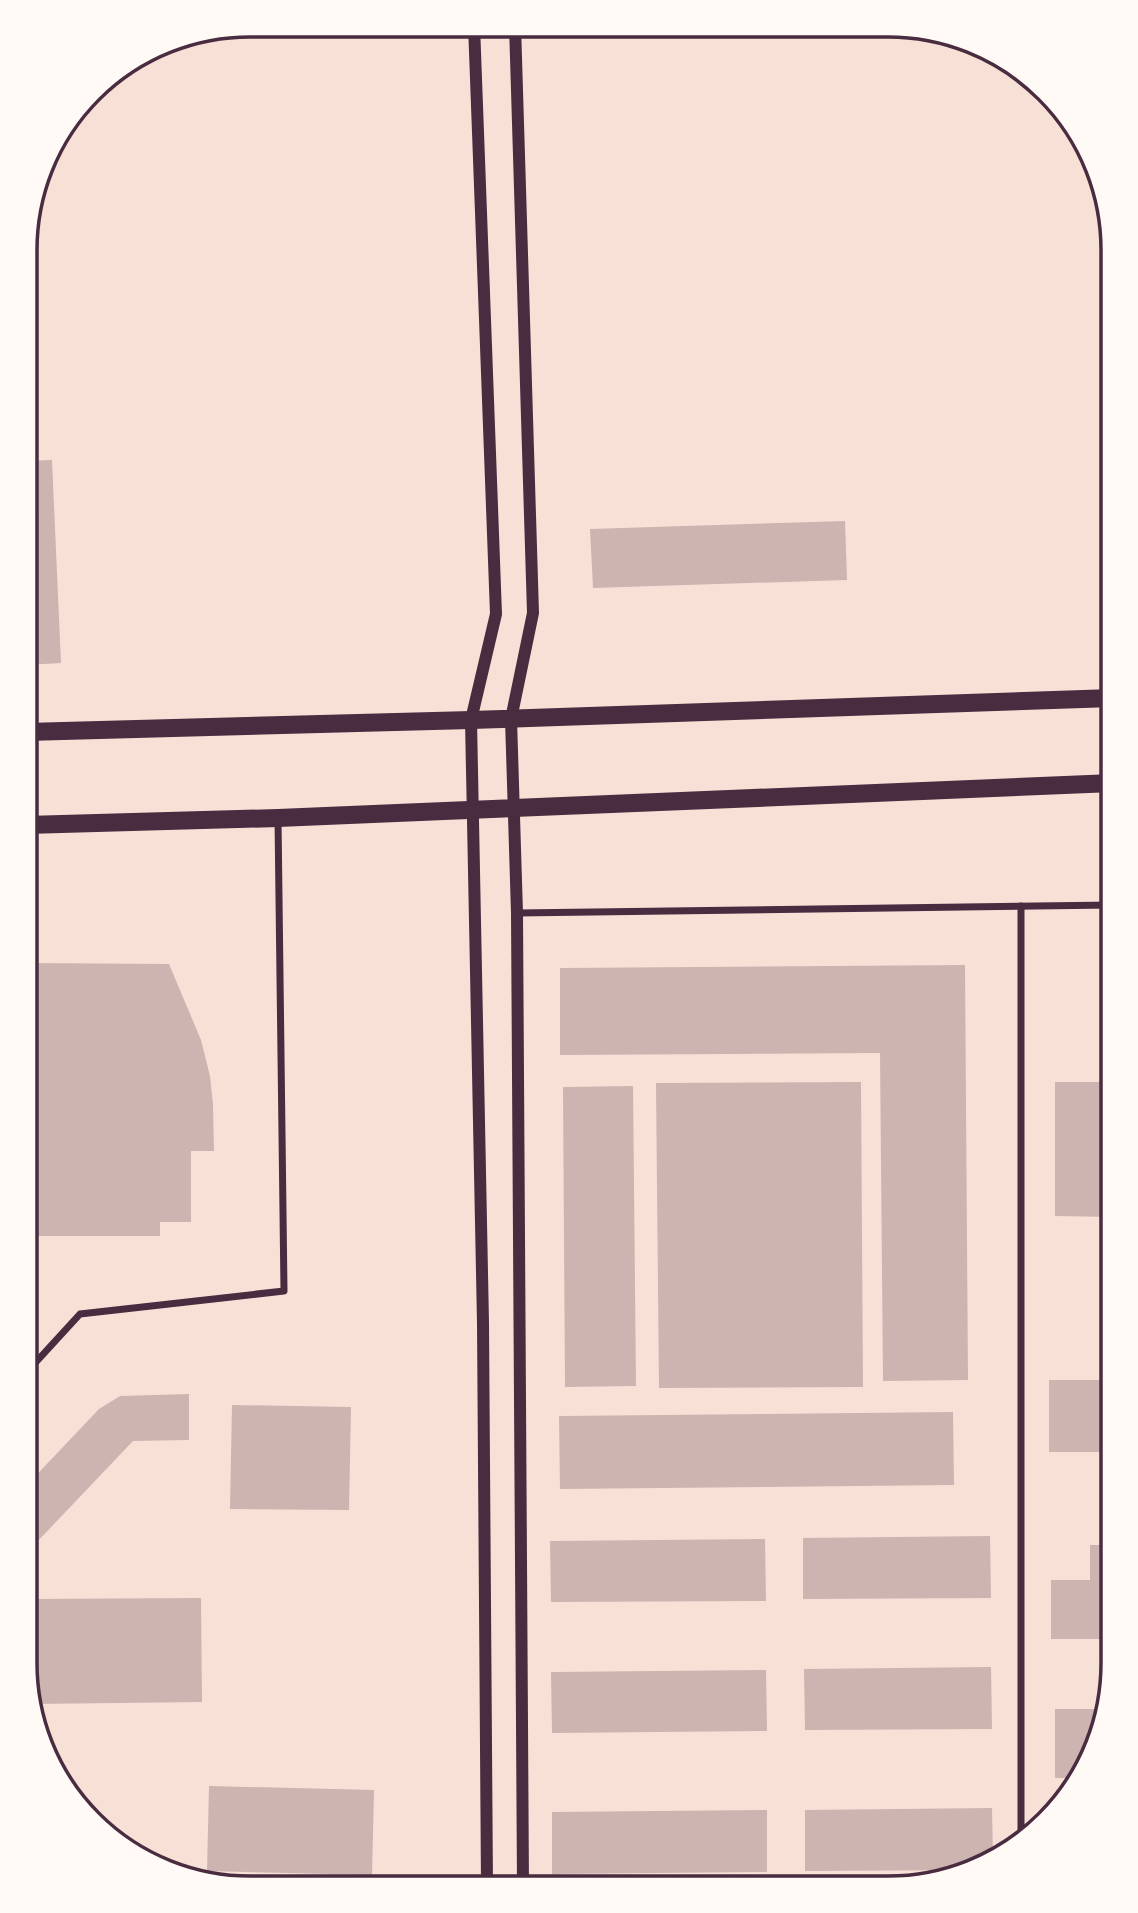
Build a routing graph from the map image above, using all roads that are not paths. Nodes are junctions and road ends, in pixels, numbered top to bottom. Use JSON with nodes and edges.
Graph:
{"nodes":[{"id":1,"x":474,"y":37,"type":"edge"},
{"id":2,"x":515,"y":37,"type":"edge"},
{"id":3,"x":1101,"y":698,"type":"edge"},
{"id":4,"x":511,"y":719,"type":"junction"},
{"id":5,"x":471,"y":720,"type":"junction"},
{"id":6,"x":37,"y":732,"type":"edge"},
{"id":7,"x":1101,"y":784,"type":"edge"},
{"id":8,"x":515,"y":808,"type":"junction"},
{"id":9,"x":473,"y":809,"type":"junction"},
{"id":10,"x":278,"y":818,"type":"junction"},
{"id":11,"x":37,"y":825,"type":"edge"},
{"id":12,"x":1101,"y":905,"type":"edge"},
{"id":13,"x":1021,"y":906,"type":"junction"},
{"id":14,"x":517,"y":913,"type":"junction"},
{"id":15,"x":37,"y":1361,"type":"edge"},
{"id":16,"x":1021,"y":1829,"type":"edge"},
{"id":17,"x":487,"y":1876,"type":"edge"},
{"id":18,"x":523,"y":1876,"type":"edge"}],
"edges":[{"from":1,"to":5,"type":"street"},
{"from":2,"to":4,"type":"street"},
{"from":3,"to":4,"type":"main road"},
{"from":4,"to":5,"type":"main road"},
{"from":4,"to":8,"type":"street"},
{"from":5,"to":6,"type":"main road"},
{"from":5,"to":9,"type":"street"},
{"from":7,"to":8,"type":"main road"},
{"from":8,"to":9,"type":"main road"},
{"from":8,"to":14,"type":"street"},
{"from":9,"to":10,"type":"main road"},
{"from":9,"to":17,"type":"street"},
{"from":10,"to":11,"type":"main road"},
{"from":10,"to":15,"type":"street"},
{"from":12,"to":13,"type":"street"},
{"from":13,"to":14,"type":"street"},
{"from":13,"to":16,"type":"street"},
{"from":14,"to":18,"type":"street"}]}
